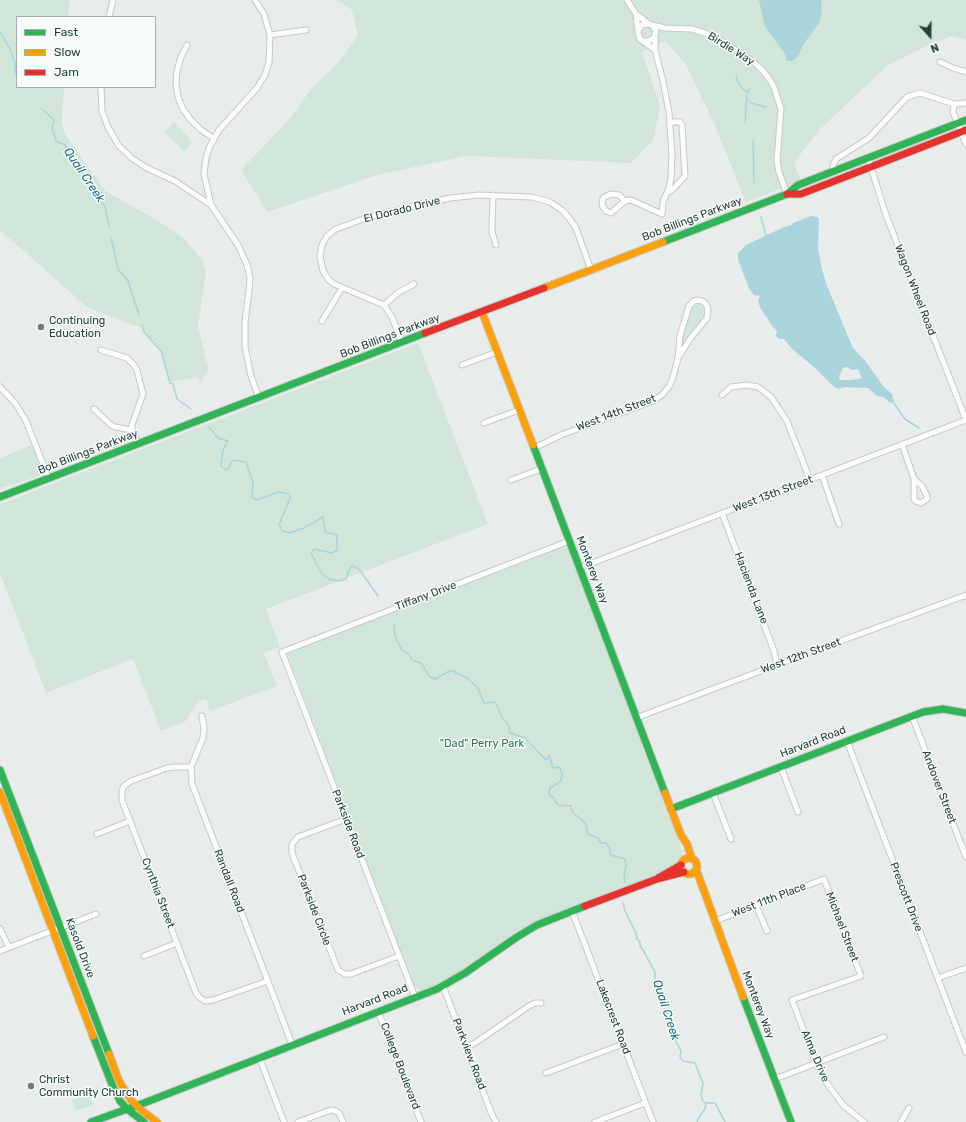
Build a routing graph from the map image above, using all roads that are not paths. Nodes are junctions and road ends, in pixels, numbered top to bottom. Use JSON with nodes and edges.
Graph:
{"nodes":[{"id":1,"x":113,"y":0,"type":"edge"},
{"id":2,"x":255,"y":0,"type":"edge"},
{"id":3,"x":627,"y":0,"type":"edge"},
{"id":4,"x":636,"y":14,"type":"junction"},
{"id":5,"x":109,"y":16,"type":"edge"},
{"id":6,"x":651,"y":25,"type":"junction"},
{"id":7,"x":665,"y":28,"type":"junction"},
{"id":8,"x":306,"y":30,"type":"dead end"},
{"id":9,"x":638,"y":32,"type":"junction"},
{"id":10,"x":270,"y":35,"type":"junction"},
{"id":11,"x":655,"y":36,"type":"junction"},
{"id":12,"x":642,"y":41,"type":"junction"},
{"id":13,"x":187,"y":46,"type":"dead end"},
{"id":14,"x":654,"y":50,"type":"junction"},
{"id":15,"x":940,"y":62,"type":"dead end"},
{"id":16,"x":966,"y":72,"type":"edge"},
{"id":17,"x":101,"y":88,"type":"edge"},
{"id":18,"x":966,"y":103,"type":"edge"},
{"id":19,"x":954,"y":104,"type":"junction"},
{"id":20,"x":966,"y":120,"type":"edge"},
{"id":21,"x":670,"y":122,"type":"junction"},
{"id":22,"x":958,"y":123,"type":"junction"},
{"id":23,"x":964,"y":131,"type":"edge"},
{"id":24,"x":213,"y":138,"type":"junction"},
{"id":25,"x":966,"y":144,"type":"edge"},
{"id":26,"x":868,"y":158,"type":"junction"},
{"id":27,"x":871,"y":167,"type":"junction"},
{"id":28,"x":834,"y":171,"type":"junction"},
{"id":29,"x":668,"y":192,"type":"junction"},
{"id":30,"x":788,"y":194,"type":"junction"},
{"id":31,"x":493,"y":195,"type":"junction"},
{"id":32,"x":625,"y":201,"type":"junction"},
{"id":33,"x":211,"y":205,"type":"junction"},
{"id":34,"x":496,"y":245,"type":"dead end"},
{"id":35,"x":591,"y":270,"type":"junction"},
{"id":36,"x":414,"y":284,"type":"dead end"},
{"id":37,"x":342,"y":288,"type":"junction"},
{"id":38,"x":384,"y":305,"type":"junction"},
{"id":39,"x":482,"y":312,"type":"junction"},
{"id":40,"x":322,"y":322,"type":"dead end"},
{"id":41,"x":402,"y":343,"type":"junction"},
{"id":42,"x":101,"y":350,"type":"dead end"},
{"id":43,"x":497,"y":352,"type":"junction"},
{"id":44,"x":678,"y":358,"type":"junction"},
{"id":45,"x":462,"y":365,"type":"dead end"},
{"id":46,"x":0,"y":387,"type":"edge"},
{"id":47,"x":722,"y":395,"type":"dead end"},
{"id":48,"x":259,"y":398,"type":"junction"},
{"id":49,"x":94,"y":409,"type":"dead end"},
{"id":50,"x":519,"y":410,"type":"junction"},
{"id":51,"x":966,"y":420,"type":"edge"},
{"id":52,"x":484,"y":424,"type":"dead end"},
{"id":53,"x":132,"y":430,"type":"junction"},
{"id":54,"x":138,"y":444,"type":"junction"},
{"id":55,"x":902,"y":444,"type":"junction"},
{"id":56,"x":534,"y":448,"type":"junction"},
{"id":57,"x":541,"y":469,"type":"junction"},
{"id":58,"x":822,"y":474,"type":"junction"},
{"id":59,"x":49,"y":479,"type":"junction"},
{"id":60,"x":914,"y":479,"type":"dead end"},
{"id":61,"x":511,"y":480,"type":"dead end"},
{"id":62,"x":810,"y":480,"type":"junction"},
{"id":63,"x":0,"y":497,"type":"edge"},
{"id":64,"x":722,"y":513,"type":"junction"},
{"id":65,"x":838,"y":524,"type":"dead end"},
{"id":66,"x":569,"y":541,"type":"junction"},
{"id":67,"x":579,"y":568,"type":"junction"},
{"id":68,"x":966,"y":596,"type":"edge"},
{"id":69,"x":282,"y":652,"type":"joint"},
{"id":70,"x":777,"y":664,"type":"junction"},
{"id":71,"x":966,"y":713,"type":"edge"},
{"id":72,"x":202,"y":716,"type":"dead end"},
{"id":73,"x":912,"y":716,"type":"junction"},
{"id":74,"x":636,"y":718,"type":"junction"},
{"id":75,"x":847,"y":741,"type":"junction"},
{"id":76,"x":191,"y":767,"type":"junction"},
{"id":77,"x":781,"y":767,"type":"junction"},
{"id":78,"x":0,"y":770,"type":"edge"},
{"id":79,"x":0,"y":792,"type":"edge"},
{"id":80,"x":713,"y":793,"type":"junction"},
{"id":81,"x":671,"y":809,"type":"junction"},
{"id":82,"x":798,"y":812,"type":"dead end"},
{"id":83,"x":346,"y":819,"type":"junction"},
{"id":84,"x":130,"y":821,"type":"junction"},
{"id":85,"x":97,"y":834,"type":"dead end"},
{"id":86,"x":681,"y":835,"type":"junction"},
{"id":87,"x":731,"y":839,"type":"dead end"},
{"id":88,"x":966,"y":857,"type":"edge"},
{"id":89,"x":692,"y":859,"type":"junction"},
{"id":90,"x":683,"y":862,"type":"junction"},
{"id":91,"x":696,"y":869,"type":"junction"},
{"id":92,"x":686,"y":873,"type":"junction"},
{"id":93,"x":657,"y":879,"type":"junction"},
{"id":94,"x":824,"y":879,"type":"joint"},
{"id":95,"x":705,"y":896,"type":"junction"},
{"id":96,"x":756,"y":905,"type":"junction"},
{"id":97,"x":572,"y":911,"type":"junction"},
{"id":98,"x":96,"y":914,"type":"dead end"},
{"id":99,"x":714,"y":921,"type":"junction"},
{"id":100,"x":56,"y":929,"type":"junction"},
{"id":101,"x":0,"y":930,"type":"edge"},
{"id":102,"x":767,"y":931,"type":"dead end"},
{"id":103,"x":177,"y":944,"type":"junction"},
{"id":104,"x":9,"y":947,"type":"junction"},
{"id":105,"x":0,"y":951,"type":"edge"},
{"id":106,"x":144,"y":956,"type":"dead end"},
{"id":107,"x":399,"y":956,"type":"junction"},
{"id":108,"x":966,"y":968,"type":"edge"},
{"id":109,"x":938,"y":978,"type":"junction"},
{"id":110,"x":268,"y":981,"type":"junction"},
{"id":111,"x":443,"y":986,"type":"junction"},
{"id":112,"x":415,"y":997,"type":"junction"},
{"id":113,"x":792,"y":1000,"type":"joint"},
{"id":114,"x":541,"y":1003,"type":"dead end"},
{"id":115,"x":378,"y":1011,"type":"junction"},
{"id":116,"x":884,"y":1037,"type":"dead end"},
{"id":117,"x":292,"y":1044,"type":"junction"},
{"id":118,"x":623,"y":1044,"type":"junction"},
{"id":119,"x":466,"y":1048,"type":"junction"},
{"id":120,"x":966,"y":1052,"type":"edge"},
{"id":121,"x":259,"y":1057,"type":"junction"},
{"id":122,"x":816,"y":1063,"type":"junction"},
{"id":123,"x":546,"y":1073,"type":"dead end"},
{"id":124,"x":775,"y":1080,"type":"junction"},
{"id":125,"x":645,"y":1103,"type":"junction"},
{"id":126,"x":136,"y":1106,"type":"junction"},
{"id":127,"x":127,"y":1108,"type":"junction"},
{"id":128,"x":909,"y":1108,"type":"dead end"},
{"id":129,"x":93,"y":1122,"type":"edge"},
{"id":130,"x":144,"y":1122,"type":"edge"},
{"id":131,"x":157,"y":1122,"type":"edge"},
{"id":132,"x":284,"y":1122,"type":"edge"},
{"id":133,"x":298,"y":1122,"type":"edge"},
{"id":134,"x":343,"y":1122,"type":"edge"},
{"id":135,"x":421,"y":1122,"type":"edge"},
{"id":136,"x":496,"y":1122,"type":"edge"},
{"id":137,"x":595,"y":1122,"type":"edge"},
{"id":138,"x":653,"y":1122,"type":"edge"},
{"id":139,"x":791,"y":1122,"type":"edge"},
{"id":140,"x":864,"y":1122,"type":"edge"},
{"id":141,"x":901,"y":1122,"type":"edge"}],
"edges":[{"from":1,"to":5,"type":"street"},
{"from":2,"to":10,"type":"street"},
{"from":3,"to":4,"type":"street"},
{"from":4,"to":6,"type":"street"},
{"from":4,"to":9,"type":"street"},
{"from":6,"to":7,"type":"street","name":"Birdie Way"},
{"from":6,"to":9,"type":"street"},
{"from":6,"to":11,"type":"street"},
{"from":7,"to":11,"type":"street"},
{"from":7,"to":30,"type":"street","name":"Birdie Way"},
{"from":8,"to":10,"type":"street"},
{"from":9,"to":12,"type":"street"},
{"from":10,"to":24,"type":"street"},
{"from":11,"to":12,"type":"street"},
{"from":11,"to":14,"type":"street"},
{"from":12,"to":14,"type":"street"},
{"from":13,"to":24,"type":"street"},
{"from":14,"to":21,"type":"street"},
{"from":15,"to":16,"type":"street"},
{"from":17,"to":33,"type":"street"},
{"from":18,"to":19,"type":"street"},
{"from":19,"to":22,"type":"street"},
{"from":19,"to":28,"type":"street"},
{"from":20,"to":22,"type":"main road","name":"Bob Billings Parkway"},
{"from":21,"to":29,"type":"street"},
{"from":21,"to":29,"type":"street"},
{"from":22,"to":23,"type":"street"},
{"from":22,"to":26,"type":"main road","name":"Bob Billings Parkway"},
{"from":23,"to":25,"type":"street"},
{"from":23,"to":27,"type":"main road","name":"Bob Billings Parkway"},
{"from":24,"to":33,"type":"street"},
{"from":26,"to":27,"type":"street","name":"Wagon Wheel Road"},
{"from":26,"to":28,"type":"main road","name":"Bob Billings Parkway"},
{"from":27,"to":30,"type":"main road","name":"Bob Billings Parkway"},
{"from":27,"to":51,"type":"street","name":"Wagon Wheel Road"},
{"from":28,"to":30,"type":"main road","name":"Bob Billings Parkway"},
{"from":29,"to":32,"type":"street"},
{"from":30,"to":35,"type":"main road","name":"Bob Billings Parkway"},
{"from":31,"to":34,"type":"street"},
{"from":31,"to":35,"type":"street","name":"El Dorado Drive"},
{"from":31,"to":37,"type":"street","name":"El Dorado Drive"},
{"from":32,"to":32,"type":"street"},
{"from":33,"to":48,"type":"street"},
{"from":35,"to":39,"type":"main road","name":"Bob Billings Parkway"},
{"from":36,"to":38,"type":"street"},
{"from":37,"to":38,"type":"street","name":"El Dorado Drive"},
{"from":37,"to":40,"type":"street"},
{"from":38,"to":41,"type":"street"},
{"from":39,"to":41,"type":"main road","name":"Bob Billings Parkway"},
{"from":39,"to":43,"type":"main road","name":"Monterey Way"},
{"from":41,"to":48,"type":"main road","name":"Bob Billings Parkway"},
{"from":42,"to":53,"type":"street"},
{"from":43,"to":45,"type":"street"},
{"from":43,"to":50,"type":"main road","name":"Monterey Way"},
{"from":44,"to":44,"type":"street","name":"West 14th Street"},
{"from":44,"to":56,"type":"street","name":"West 14th Street"},
{"from":46,"to":59,"type":"street"},
{"from":47,"to":62,"type":"street"},
{"from":48,"to":54,"type":"main road","name":"Bob Billings Parkway"},
{"from":49,"to":53,"type":"street"},
{"from":50,"to":52,"type":"street"},
{"from":50,"to":56,"type":"main road","name":"Monterey Way"},
{"from":51,"to":55,"type":"street","name":"West 13th Street"},
{"from":53,"to":54,"type":"street"},
{"from":54,"to":59,"type":"main road","name":"Bob Billings Parkway"},
{"from":55,"to":58,"type":"street","name":"West 13th Street"},
{"from":55,"to":60,"type":"street"},
{"from":56,"to":57,"type":"main road","name":"Monterey Way"},
{"from":57,"to":61,"type":"street"},
{"from":57,"to":66,"type":"main road","name":"Monterey Way"},
{"from":58,"to":62,"type":"street","name":"West 13th Street"},
{"from":58,"to":65,"type":"street"},
{"from":59,"to":63,"type":"main road","name":"Bob Billings Parkway"},
{"from":62,"to":64,"type":"street","name":"West 13th Street"},
{"from":64,"to":67,"type":"street","name":"West 13th Street"},
{"from":64,"to":70,"type":"street","name":"Hacienda Lane"},
{"from":66,"to":67,"type":"main road","name":"Monterey Way"},
{"from":66,"to":69,"type":"street","name":"Tiffany Drive"},
{"from":67,"to":74,"type":"main road","name":"Monterey Way"},
{"from":68,"to":70,"type":"street","name":"West 12th Street"},
{"from":69,"to":83,"type":"street","name":"Parkside Road"},
{"from":70,"to":74,"type":"street","name":"West 12th Street"},
{"from":71,"to":73,"type":"main road","name":"Harvard Road"},
{"from":72,"to":76,"type":"street","name":"Randall Road"},
{"from":73,"to":75,"type":"main road","name":"Harvard Road"},
{"from":73,"to":88,"type":"street","name":"Andover Street"},
{"from":74,"to":81,"type":"main road","name":"Monterey Way"},
{"from":75,"to":77,"type":"main road","name":"Harvard Road"},
{"from":75,"to":109,"type":"street","name":"Prescott Drive"},
{"from":76,"to":84,"type":"street","name":"Cynthia Street"},
{"from":76,"to":110,"type":"street","name":"Randall Road"},
{"from":77,"to":80,"type":"main road","name":"Harvard Road"},
{"from":77,"to":82,"type":"street"},
{"from":78,"to":100,"type":"main road","name":"Kasold Drive"},
{"from":79,"to":100,"type":"main road","name":"Kasold Drive"},
{"from":80,"to":81,"type":"main road","name":"Harvard Road"},
{"from":80,"to":87,"type":"street"},
{"from":81,"to":86,"type":"main road","name":"Monterey Way"},
{"from":83,"to":107,"type":"street","name":"Parkside Road"},
{"from":83,"to":107,"type":"street","name":"Parkside Circle"},
{"from":84,"to":85,"type":"street"},
{"from":84,"to":103,"type":"street","name":"Cynthia Street"},
{"from":86,"to":89,"type":"main road","name":"Monterey Way"},
{"from":86,"to":90,"type":"main road","name":"Monterey Way"},
{"from":89,"to":90,"type":"main road"},
{"from":89,"to":91,"type":"main road"},
{"from":90,"to":92,"type":"main road"},
{"from":90,"to":93,"type":"main road","name":"Harvard Road"},
{"from":91,"to":92,"type":"main road"},
{"from":91,"to":95,"type":"main road","name":"Monterey Way"},
{"from":92,"to":93,"type":"main road","name":"Harvard Road"},
{"from":92,"to":95,"type":"main road","name":"Monterey Way"},
{"from":93,"to":97,"type":"main road","name":"Harvard Road"},
{"from":94,"to":96,"type":"street","name":"West 11th Place"},
{"from":94,"to":113,"type":"street","name":"Michael Street"},
{"from":95,"to":99,"type":"main road","name":"Monterey Way"},
{"from":96,"to":99,"type":"street","name":"West 11th Place"},
{"from":96,"to":102,"type":"street"},
{"from":97,"to":111,"type":"main road","name":"Harvard Road"},
{"from":97,"to":118,"type":"street","name":"Lakecrest Road"},
{"from":98,"to":100,"type":"street"},
{"from":99,"to":124,"type":"main road","name":"Monterey Way"},
{"from":100,"to":104,"type":"street"},
{"from":100,"to":126,"type":"main road","name":"Kasold Drive"},
{"from":100,"to":127,"type":"main road","name":"Kasold Drive"},
{"from":101,"to":104,"type":"street"},
{"from":103,"to":106,"type":"street"},
{"from":103,"to":110,"type":"street","name":"Cynthia Street"},
{"from":104,"to":105,"type":"street"},
{"from":107,"to":112,"type":"street","name":"Parkside Road"},
{"from":108,"to":109,"type":"street"},
{"from":109,"to":120,"type":"street","name":"Prescott Drive"},
{"from":110,"to":117,"type":"street","name":"Randall Road"},
{"from":111,"to":112,"type":"main road","name":"Harvard Road"},
{"from":111,"to":119,"type":"street","name":"Parkview Road"},
{"from":112,"to":115,"type":"main road","name":"Harvard Road"},
{"from":113,"to":122,"type":"street","name":"Alma Drive"},
{"from":114,"to":119,"type":"street"},
{"from":115,"to":117,"type":"main road","name":"Harvard Road"},
{"from":115,"to":135,"type":"street","name":"College Boulevard"},
{"from":116,"to":122,"type":"street"},
{"from":117,"to":121,"type":"main road","name":"Harvard Road"},
{"from":118,"to":123,"type":"street"},
{"from":118,"to":125,"type":"street","name":"Lakecrest Road"},
{"from":119,"to":136,"type":"street","name":"Parkview Road"},
{"from":121,"to":126,"type":"main road","name":"Harvard Road"},
{"from":121,"to":132,"type":"street"},
{"from":122,"to":124,"type":"street"},
{"from":122,"to":140,"type":"street","name":"Alma Drive"},
{"from":124,"to":139,"type":"main road","name":"Monterey Way"},
{"from":125,"to":137,"type":"street"},
{"from":125,"to":138,"type":"street","name":"Lakecrest Road"},
{"from":126,"to":127,"type":"main road","name":"Harvard Road"},
{"from":126,"to":131,"type":"main road","name":"Kasold Drive"},
{"from":127,"to":129,"type":"main road","name":"Harvard Road"},
{"from":127,"to":130,"type":"main road","name":"Kasold Drive"},
{"from":128,"to":141,"type":"street"},
{"from":133,"to":134,"type":"street"}]}
